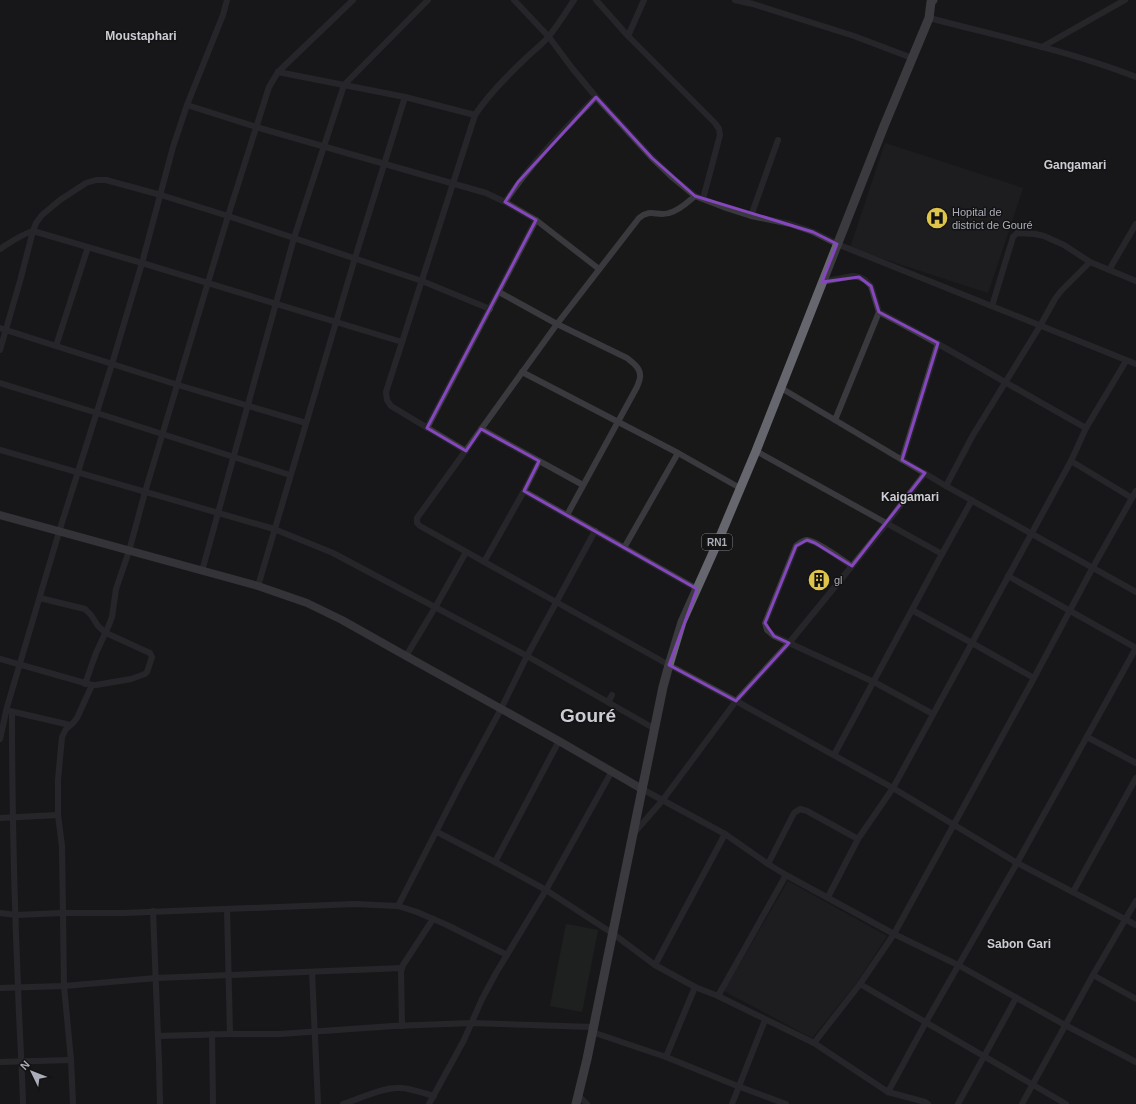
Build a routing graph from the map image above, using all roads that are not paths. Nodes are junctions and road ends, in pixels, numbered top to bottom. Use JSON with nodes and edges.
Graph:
{"nodes":[{"id":1,"x":227,"y":0,"type":"edge"},
{"id":2,"x":353,"y":0,"type":"edge"},
{"id":3,"x":428,"y":0,"type":"edge"},
{"id":4,"x":514,"y":0,"type":"edge"},
{"id":5,"x":574,"y":0,"type":"edge"},
{"id":6,"x":596,"y":0,"type":"edge"},
{"id":7,"x":644,"y":0,"type":"edge"},
{"id":8,"x":735,"y":0,"type":"edge"},
{"id":9,"x":1125,"y":0,"type":"edge"},
{"id":10,"x":932,"y":1,"type":"edge"},
{"id":11,"x":929,"y":18,"type":"junction"},
{"id":12,"x":628,"y":36,"type":"junction"},
{"id":13,"x":548,"y":37,"type":"junction"},
{"id":14,"x":1042,"y":47,"type":"junction"},
{"id":15,"x":912,"y":58,"type":"junction"},
{"id":16,"x":278,"y":72,"type":"junction"},
{"id":17,"x":1136,"y":77,"type":"edge"},
{"id":18,"x":344,"y":85,"type":"junction"},
{"id":19,"x":405,"y":97,"type":"junction"},
{"id":20,"x":596,"y":97,"type":"junction"},
{"id":21,"x":188,"y":104,"type":"junction"},
{"id":22,"x":475,"y":115,"type":"junction"},
{"id":23,"x":256,"y":127,"type":"junction"},
{"id":24,"x":778,"y":140,"type":"dead end"},
{"id":25,"x":324,"y":147,"type":"junction"},
{"id":26,"x":384,"y":164,"type":"junction"},
{"id":27,"x":453,"y":183,"type":"junction"},
{"id":28,"x":161,"y":195,"type":"junction"},
{"id":29,"x":695,"y":196,"type":"junction"},
{"id":30,"x":703,"y":199,"type":"junction"},
{"id":31,"x":505,"y":202,"type":"junction"},
{"id":32,"x":228,"y":216,"type":"junction"},
{"id":33,"x":751,"y":216,"type":"junction"},
{"id":34,"x":536,"y":220,"type":"junction"},
{"id":35,"x":1136,"y":224,"type":"edge"},
{"id":36,"x":32,"y":231,"type":"junction"},
{"id":37,"x":294,"y":238,"type":"junction"},
{"id":38,"x":837,"y":244,"type":"junction"},
{"id":39,"x":88,"y":247,"type":"junction"},
{"id":40,"x":0,"y":250,"type":"edge"},
{"id":41,"x":355,"y":258,"type":"junction"},
{"id":42,"x":142,"y":262,"type":"junction"},
{"id":43,"x":1090,"y":262,"type":"junction"},
{"id":44,"x":599,"y":269,"type":"junction"},
{"id":45,"x":1110,"y":270,"type":"junction"},
{"id":46,"x":422,"y":281,"type":"junction"},
{"id":47,"x":1136,"y":281,"type":"edge"},
{"id":48,"x":822,"y":282,"type":"junction"},
{"id":49,"x":209,"y":283,"type":"junction"},
{"id":50,"x":499,"y":292,"type":"junction"},
{"id":51,"x":276,"y":303,"type":"junction"},
{"id":52,"x":992,"y":306,"type":"junction"},
{"id":53,"x":490,"y":309,"type":"junction"},
{"id":54,"x":879,"y":312,"type":"junction"},
{"id":55,"x":336,"y":322,"type":"junction"},
{"id":56,"x":557,"y":324,"type":"junction"},
{"id":57,"x":1040,"y":326,"type":"junction"},
{"id":58,"x":3,"y":329,"type":"edge"},
{"id":59,"x":402,"y":342,"type":"junction"},
{"id":60,"x":938,"y":343,"type":"junction"},
{"id":61,"x":56,"y":346,"type":"junction"},
{"id":62,"x":0,"y":350,"type":"edge"},
{"id":63,"x":1126,"y":361,"type":"junction"},
{"id":64,"x":112,"y":364,"type":"junction"},
{"id":65,"x":1136,"y":364,"type":"edge"},
{"id":66,"x":522,"y":372,"type":"junction"},
{"id":67,"x":0,"y":383,"type":"edge"},
{"id":68,"x":1005,"y":383,"type":"junction"},
{"id":69,"x":178,"y":385,"type":"junction"},
{"id":70,"x":781,"y":388,"type":"junction"},
{"id":71,"x":247,"y":406,"type":"junction"},
{"id":72,"x":97,"y":413,"type":"junction"},
{"id":73,"x":835,"y":420,"type":"junction"},
{"id":74,"x":618,"y":422,"type":"junction"},
{"id":75,"x":306,"y":423,"type":"junction"},
{"id":76,"x":427,"y":428,"type":"junction"},
{"id":77,"x":1086,"y":428,"type":"junction"},
{"id":78,"x":481,"y":429,"type":"junction"},
{"id":79,"x":163,"y":434,"type":"junction"},
{"id":80,"x":0,"y":450,"type":"edge"},
{"id":81,"x":466,"y":451,"type":"junction"},
{"id":82,"x":756,"y":451,"type":"junction"},
{"id":83,"x":678,"y":453,"type":"junction"},
{"id":84,"x":233,"y":457,"type":"junction"},
{"id":85,"x":902,"y":460,"type":"junction"},
{"id":86,"x":539,"y":461,"type":"junction"},
{"id":87,"x":1071,"y":461,"type":"junction"},
{"id":88,"x":78,"y":473,"type":"junction"},
{"id":89,"x":925,"y":473,"type":"junction"},
{"id":90,"x":290,"y":475,"type":"junction"},
{"id":91,"x":583,"y":485,"type":"junction"},
{"id":92,"x":946,"y":486,"type":"junction"},
{"id":93,"x":740,"y":488,"type":"junction"},
{"id":94,"x":524,"y":491,"type":"junction"},
{"id":95,"x":1136,"y":491,"type":"edge"},
{"id":96,"x":145,"y":492,"type":"junction"},
{"id":97,"x":1132,"y":498,"type":"junction"},
{"id":98,"x":972,"y":500,"type":"junction"},
{"id":99,"x":218,"y":512,"type":"junction"},
{"id":100,"x":0,"y":515,"type":"edge"},
{"id":101,"x":567,"y":515,"type":"junction"},
{"id":102,"x":887,"y":523,"type":"junction"},
{"id":103,"x":274,"y":529,"type":"junction"},
{"id":104,"x":595,"y":531,"type":"junction"},
{"id":105,"x":59,"y":532,"type":"junction"},
{"id":106,"x":1031,"y":533,"type":"junction"},
{"id":107,"x":624,"y":548,"type":"junction"},
{"id":108,"x":129,"y":551,"type":"junction"},
{"id":109,"x":466,"y":552,"type":"junction"},
{"id":110,"x":942,"y":554,"type":"junction"},
{"id":111,"x":484,"y":562,"type":"junction"},
{"id":112,"x":852,"y":566,"type":"junction"},
{"id":113,"x":1093,"y":567,"type":"junction"},
{"id":114,"x":202,"y":571,"type":"junction"},
{"id":115,"x":1008,"y":576,"type":"junction"},
{"id":116,"x":258,"y":586,"type":"junction"},
{"id":117,"x":697,"y":589,"type":"junction"},
{"id":118,"x":1136,"y":592,"type":"edge"},
{"id":119,"x":40,"y":598,"type":"junction"},
{"id":120,"x":556,"y":603,"type":"junction"},
{"id":121,"x":436,"y":606,"type":"junction"},
{"id":122,"x":912,"y":610,"type":"junction"},
{"id":123,"x":1070,"y":610,"type":"junction"},
{"id":124,"x":106,"y":633,"type":"junction"},
{"id":125,"x":972,"y":642,"type":"junction"},
{"id":126,"x":789,"y":643,"type":"junction"},
{"id":127,"x":1136,"y":648,"type":"edge"},
{"id":128,"x":406,"y":656,"type":"junction"},
{"id":129,"x":527,"y":656,"type":"junction"},
{"id":130,"x":0,"y":659,"type":"edge"},
{"id":131,"x":20,"y":665,"type":"junction"},
{"id":132,"x":669,"y":665,"type":"junction"},
{"id":133,"x":1034,"y":678,"type":"junction"},
{"id":134,"x":874,"y":682,"type":"junction"},
{"id":135,"x":88,"y":685,"type":"junction"},
{"id":136,"x":612,"y":694,"type":"dead end"},
{"id":137,"x":736,"y":701,"type":"junction"},
{"id":138,"x":608,"y":702,"type":"junction"},
{"id":139,"x":0,"y":706,"type":"edge"},
{"id":140,"x":501,"y":709,"type":"junction"},
{"id":141,"x":9,"y":710,"type":"junction"},
{"id":142,"x":932,"y":714,"type":"junction"},
{"id":143,"x":70,"y":725,"type":"junction"},
{"id":144,"x":654,"y":729,"type":"junction"},
{"id":145,"x":1087,"y":737,"type":"junction"},
{"id":146,"x":0,"y":739,"type":"edge"},
{"id":147,"x":560,"y":741,"type":"junction"},
{"id":148,"x":834,"y":755,"type":"junction"},
{"id":149,"x":1136,"y":763,"type":"edge"},
{"id":150,"x":612,"y":771,"type":"junction"},
{"id":151,"x":1136,"y":778,"type":"edge"},
{"id":152,"x":893,"y":788,"type":"junction"},
{"id":153,"x":642,"y":789,"type":"junction"},
{"id":154,"x":662,"y":801,"type":"junction"},
{"id":155,"x":58,"y":815,"type":"junction"},
{"id":156,"x":0,"y":818,"type":"edge"},
{"id":157,"x":12,"y":818,"type":"junction"},
{"id":158,"x":953,"y":824,"type":"junction"},
{"id":159,"x":437,"y":832,"type":"junction"},
{"id":160,"x":725,"y":834,"type":"junction"},
{"id":161,"x":632,"y":836,"type":"junction"},
{"id":162,"x":858,"y":839,"type":"junction"},
{"id":163,"x":495,"y":862,"type":"junction"},
{"id":164,"x":1017,"y":863,"type":"junction"},
{"id":165,"x":768,"y":864,"type":"junction"},
{"id":166,"x":786,"y":875,"type":"junction"},
{"id":167,"x":546,"y":890,"type":"junction"},
{"id":168,"x":1073,"y":892,"type":"junction"},
{"id":169,"x":828,"y":897,"type":"junction"},
{"id":170,"x":1136,"y":901,"type":"edge"},
{"id":171,"x":398,"y":906,"type":"junction"},
{"id":172,"x":227,"y":909,"type":"junction"},
{"id":173,"x":153,"y":911,"type":"junction"},
{"id":174,"x":0,"y":912,"type":"edge"},
{"id":175,"x":63,"y":913,"type":"junction"},
{"id":176,"x":16,"y":915,"type":"junction"},
{"id":177,"x":433,"y":918,"type":"junction"},
{"id":178,"x":1125,"y":920,"type":"junction"},
{"id":179,"x":1136,"y":926,"type":"edge"},
{"id":180,"x":612,"y":933,"type":"junction"},
{"id":181,"x":894,"y":934,"type":"junction"},
{"id":182,"x":507,"y":955,"type":"junction"},
{"id":183,"x":655,"y":965,"type":"junction"},
{"id":184,"x":958,"y":965,"type":"junction"},
{"id":185,"x":402,"y":968,"type":"junction"},
{"id":186,"x":312,"y":972,"type":"junction"},
{"id":187,"x":228,"y":975,"type":"junction"},
{"id":188,"x":1093,"y":975,"type":"junction"},
{"id":189,"x":156,"y":978,"type":"junction"},
{"id":190,"x":860,"y":984,"type":"junction"},
{"id":191,"x":64,"y":986,"type":"junction"},
{"id":192,"x":18,"y":987,"type":"junction"},
{"id":193,"x":695,"y":987,"type":"junction"},
{"id":194,"x":0,"y":988,"type":"edge"},
{"id":195,"x":718,"y":996,"type":"junction"},
{"id":196,"x":1016,"y":998,"type":"junction"},
{"id":197,"x":1136,"y":999,"type":"edge"},
{"id":198,"x":766,"y":1020,"type":"junction"},
{"id":199,"x":472,"y":1022,"type":"junction"},
{"id":200,"x":926,"y":1022,"type":"junction"},
{"id":201,"x":1065,"y":1025,"type":"junction"},
{"id":202,"x":402,"y":1026,"type":"junction"},
{"id":203,"x":593,"y":1030,"type":"junction"},
{"id":204,"x":315,"y":1032,"type":"junction"},
{"id":205,"x":212,"y":1034,"type":"junction"},
{"id":206,"x":230,"y":1034,"type":"junction"},
{"id":207,"x":158,"y":1036,"type":"junction"},
{"id":208,"x":814,"y":1043,"type":"junction"},
{"id":209,"x":666,"y":1057,"type":"junction"},
{"id":210,"x":984,"y":1057,"type":"junction"},
{"id":211,"x":71,"y":1060,"type":"junction"},
{"id":212,"x":22,"y":1061,"type":"junction"},
{"id":213,"x":0,"y":1062,"type":"edge"},
{"id":214,"x":1136,"y":1062,"type":"edge"},
{"id":215,"x":1033,"y":1085,"type":"junction"},
{"id":216,"x":740,"y":1087,"type":"junction"},
{"id":217,"x":888,"y":1092,"type":"junction"},
{"id":218,"x":434,"y":1096,"type":"junction"},
{"id":219,"x":577,"y":1100,"type":"edge"},
{"id":220,"x":925,"y":1103,"type":"edge"},
{"id":221,"x":23,"y":1104,"type":"edge"},
{"id":222,"x":73,"y":1104,"type":"edge"},
{"id":223,"x":160,"y":1104,"type":"edge"},
{"id":224,"x":214,"y":1104,"type":"edge"},
{"id":225,"x":318,"y":1104,"type":"edge"},
{"id":226,"x":343,"y":1104,"type":"edge"},
{"id":227,"x":429,"y":1104,"type":"edge"},
{"id":228,"x":587,"y":1104,"type":"edge"},
{"id":229,"x":732,"y":1104,"type":"edge"},
{"id":230,"x":786,"y":1104,"type":"edge"},
{"id":231,"x":958,"y":1104,"type":"edge"},
{"id":232,"x":1022,"y":1104,"type":"edge"},
{"id":233,"x":1066,"y":1104,"type":"edge"}],
"edges":[{"from":1,"to":21,"type":"street"},
{"from":2,"to":16,"type":"street"},
{"from":3,"to":18,"type":"street"},
{"from":4,"to":13,"type":"street"},
{"from":5,"to":13,"type":"street"},
{"from":6,"to":12,"type":"street"},
{"from":7,"to":12,"type":"street"},
{"from":8,"to":15,"type":"street"},
{"from":9,"to":14,"type":"street"},
{"from":10,"to":11,"type":"highway","number":"RN1"},
{"from":11,"to":14,"type":"street"},
{"from":11,"to":15,"type":"highway","number":"RN1"},
{"from":12,"to":30,"type":"street"},
{"from":13,"to":20,"type":"street"},
{"from":13,"to":22,"type":"street"},
{"from":14,"to":17,"type":"street"},
{"from":15,"to":38,"type":"highway","number":"RN1"},
{"from":16,"to":18,"type":"street"},
{"from":16,"to":23,"type":"street"},
{"from":18,"to":19,"type":"street"},
{"from":18,"to":25,"type":"street"},
{"from":19,"to":22,"type":"street"},
{"from":19,"to":26,"type":"street"},
{"from":20,"to":29,"type":"street"},
{"from":20,"to":31,"type":"street"},
{"from":21,"to":23,"type":"street"},
{"from":21,"to":28,"type":"street"},
{"from":22,"to":27,"type":"street"},
{"from":23,"to":25,"type":"street"},
{"from":23,"to":32,"type":"street"},
{"from":24,"to":33,"type":"street"},
{"from":25,"to":26,"type":"street"},
{"from":25,"to":37,"type":"street"},
{"from":26,"to":27,"type":"street"},
{"from":26,"to":41,"type":"street"},
{"from":27,"to":31,"type":"street"},
{"from":27,"to":46,"type":"street"},
{"from":28,"to":32,"type":"street"},
{"from":28,"to":36,"type":"street"},
{"from":28,"to":42,"type":"street"},
{"from":29,"to":30,"type":"street"},
{"from":29,"to":44,"type":"street"},
{"from":30,"to":33,"type":"street"},
{"from":31,"to":34,"type":"street"},
{"from":32,"to":37,"type":"street"},
{"from":32,"to":49,"type":"street"},
{"from":33,"to":38,"type":"street"},
{"from":34,"to":44,"type":"street"},
{"from":34,"to":50,"type":"street"},
{"from":35,"to":45,"type":"street"},
{"from":36,"to":39,"type":"street"},
{"from":36,"to":40,"type":"street"},
{"from":36,"to":58,"type":"street"},
{"from":37,"to":41,"type":"street"},
{"from":37,"to":51,"type":"street"},
{"from":38,"to":48,"type":"highway","number":"RN1"},
{"from":38,"to":52,"type":"street"},
{"from":39,"to":42,"type":"street"},
{"from":39,"to":61,"type":"street"},
{"from":41,"to":46,"type":"street"},
{"from":41,"to":55,"type":"street"},
{"from":42,"to":49,"type":"street"},
{"from":42,"to":64,"type":"street"},
{"from":43,"to":45,"type":"street"},
{"from":43,"to":52,"type":"street"},
{"from":43,"to":57,"type":"street"},
{"from":44,"to":56,"type":"street"},
{"from":45,"to":47,"type":"street"},
{"from":46,"to":53,"type":"street"},
{"from":46,"to":59,"type":"street"},
{"from":48,"to":54,"type":"street"},
{"from":48,"to":70,"type":"highway","number":"RN1"},
{"from":49,"to":51,"type":"street"},
{"from":49,"to":69,"type":"street"},
{"from":50,"to":53,"type":"street"},
{"from":50,"to":56,"type":"street"},
{"from":51,"to":55,"type":"street"},
{"from":51,"to":71,"type":"street"},
{"from":52,"to":57,"type":"street"},
{"from":53,"to":76,"type":"street"},
{"from":54,"to":60,"type":"street"},
{"from":54,"to":73,"type":"street"},
{"from":55,"to":59,"type":"street"},
{"from":55,"to":75,"type":"street"},
{"from":56,"to":66,"type":"street"},
{"from":56,"to":74,"type":"street"},
{"from":57,"to":63,"type":"street"},
{"from":57,"to":68,"type":"street"},
{"from":58,"to":61,"type":"street"},
{"from":58,"to":62,"type":"street"},
{"from":59,"to":76,"type":"street"},
{"from":60,"to":68,"type":"street"},
{"from":60,"to":85,"type":"street"},
{"from":61,"to":64,"type":"street"},
{"from":63,"to":65,"type":"street"},
{"from":63,"to":77,"type":"street"},
{"from":64,"to":69,"type":"street"},
{"from":64,"to":72,"type":"street"},
{"from":66,"to":74,"type":"street"},
{"from":66,"to":78,"type":"street"},
{"from":67,"to":72,"type":"street"},
{"from":68,"to":77,"type":"street"},
{"from":68,"to":92,"type":"street"},
{"from":69,"to":71,"type":"street"},
{"from":69,"to":79,"type":"street"},
{"from":70,"to":73,"type":"street"},
{"from":70,"to":82,"type":"highway","number":"RN1"},
{"from":71,"to":75,"type":"street"},
{"from":71,"to":84,"type":"street"},
{"from":72,"to":79,"type":"street"},
{"from":72,"to":88,"type":"street"},
{"from":73,"to":85,"type":"street"},
{"from":74,"to":83,"type":"street"},
{"from":74,"to":91,"type":"street"},
{"from":75,"to":90,"type":"street"},
{"from":76,"to":81,"type":"street"},
{"from":77,"to":87,"type":"street"},
{"from":78,"to":81,"type":"street"},
{"from":78,"to":86,"type":"street"},
{"from":79,"to":84,"type":"street"},
{"from":79,"to":96,"type":"street"},
{"from":80,"to":88,"type":"street"},
{"from":81,"to":109,"type":"street"},
{"from":82,"to":93,"type":"highway","number":"RN1"},
{"from":82,"to":102,"type":"street"},
{"from":83,"to":93,"type":"street"},
{"from":83,"to":107,"type":"street"},
{"from":84,"to":90,"type":"street"},
{"from":84,"to":99,"type":"street"},
{"from":85,"to":89,"type":"street"},
{"from":86,"to":91,"type":"street"},
{"from":86,"to":94,"type":"street"},
{"from":87,"to":97,"type":"street"},
{"from":87,"to":106,"type":"street"},
{"from":88,"to":96,"type":"street"},
{"from":88,"to":105,"type":"street"},
{"from":89,"to":92,"type":"street"},
{"from":89,"to":102,"type":"street"},
{"from":90,"to":103,"type":"street"},
{"from":91,"to":101,"type":"street"},
{"from":92,"to":98,"type":"street"},
{"from":93,"to":117,"type":"highway","number":"RN1"},
{"from":94,"to":101,"type":"street"},
{"from":94,"to":111,"type":"street"},
{"from":95,"to":97,"type":"street"},
{"from":96,"to":99,"type":"street"},
{"from":96,"to":108,"type":"street"},
{"from":97,"to":113,"type":"street"},
{"from":98,"to":106,"type":"street"},
{"from":98,"to":110,"type":"street"},
{"from":99,"to":103,"type":"street"},
{"from":99,"to":114,"type":"street"},
{"from":100,"to":105,"type":"main road"},
{"from":101,"to":104,"type":"street"},
{"from":102,"to":110,"type":"street"},
{"from":102,"to":112,"type":"street"},
{"from":103,"to":116,"type":"street"},
{"from":103,"to":121,"type":"street"},
{"from":104,"to":107,"type":"street"},
{"from":104,"to":120,"type":"street"},
{"from":105,"to":108,"type":"main road"},
{"from":105,"to":119,"type":"street"},
{"from":106,"to":113,"type":"street"},
{"from":106,"to":115,"type":"street"},
{"from":107,"to":117,"type":"street"},
{"from":108,"to":114,"type":"main road"},
{"from":108,"to":124,"type":"street"},
{"from":109,"to":111,"type":"street"},
{"from":109,"to":121,"type":"street"},
{"from":110,"to":122,"type":"street"},
{"from":111,"to":120,"type":"street"},
{"from":112,"to":126,"type":"street"},
{"from":112,"to":126,"type":"street"},
{"from":113,"to":118,"type":"street"},
{"from":113,"to":123,"type":"street"},
{"from":114,"to":116,"type":"main road"},
{"from":115,"to":123,"type":"street"},
{"from":115,"to":125,"type":"street"},
{"from":116,"to":128,"type":"main road"},
{"from":117,"to":132,"type":"highway","number":"RN1"},
{"from":119,"to":124,"type":"street"},
{"from":119,"to":131,"type":"street"},
{"from":120,"to":129,"type":"street"},
{"from":120,"to":132,"type":"street"},
{"from":121,"to":128,"type":"street"},
{"from":121,"to":129,"type":"street"},
{"from":122,"to":125,"type":"street"},
{"from":122,"to":134,"type":"street"},
{"from":123,"to":127,"type":"street"},
{"from":123,"to":133,"type":"street"},
{"from":124,"to":135,"type":"street"},
{"from":124,"to":135,"type":"street"},
{"from":125,"to":133,"type":"street"},
{"from":125,"to":142,"type":"street"},
{"from":126,"to":134,"type":"street"},
{"from":126,"to":137,"type":"street"},
{"from":127,"to":145,"type":"street"},
{"from":128,"to":140,"type":"main road"},
{"from":129,"to":138,"type":"street"},
{"from":129,"to":140,"type":"street"},
{"from":130,"to":131,"type":"street"},
{"from":131,"to":135,"type":"street"},
{"from":131,"to":141,"type":"street"},
{"from":132,"to":137,"type":"street"},
{"from":132,"to":144,"type":"highway","number":"RN1"},
{"from":133,"to":158,"type":"street"},
{"from":134,"to":142,"type":"street"},
{"from":134,"to":148,"type":"street"},
{"from":135,"to":143,"type":"street"},
{"from":136,"to":138,"type":"street"},
{"from":137,"to":148,"type":"street"},
{"from":137,"to":154,"type":"street"},
{"from":138,"to":144,"type":"street"},
{"from":139,"to":141,"type":"street"},
{"from":140,"to":147,"type":"main road"},
{"from":140,"to":159,"type":"street"},
{"from":141,"to":143,"type":"street"},
{"from":141,"to":146,"type":"street"},
{"from":141,"to":157,"type":"street"},
{"from":142,"to":152,"type":"street"},
{"from":143,"to":155,"type":"street"},
{"from":144,"to":153,"type":"highway","number":"RN1"},
{"from":145,"to":149,"type":"street"},
{"from":145,"to":164,"type":"street"},
{"from":147,"to":150,"type":"main road"},
{"from":147,"to":163,"type":"street"},
{"from":148,"to":152,"type":"street"},
{"from":150,"to":153,"type":"main road"},
{"from":150,"to":167,"type":"street"},
{"from":151,"to":168,"type":"street"},
{"from":152,"to":158,"type":"street"},
{"from":152,"to":162,"type":"street"},
{"from":153,"to":154,"type":"street"},
{"from":153,"to":161,"type":"highway","number":"RN1"},
{"from":154,"to":160,"type":"street"},
{"from":154,"to":161,"type":"street"},
{"from":155,"to":157,"type":"street"},
{"from":155,"to":175,"type":"street"},
{"from":156,"to":157,"type":"street"},
{"from":157,"to":176,"type":"street"},
{"from":158,"to":164,"type":"street"},
{"from":158,"to":181,"type":"street"},
{"from":159,"to":163,"type":"street"},
{"from":159,"to":171,"type":"street"},
{"from":160,"to":165,"type":"street"},
{"from":160,"to":183,"type":"street"},
{"from":161,"to":180,"type":"highway","number":"RN1"},
{"from":162,"to":165,"type":"street"},
{"from":162,"to":169,"type":"street"},
{"from":163,"to":167,"type":"street"},
{"from":164,"to":168,"type":"street"},
{"from":164,"to":184,"type":"street"},
{"from":165,"to":166,"type":"street"},
{"from":166,"to":169,"type":"street"},
{"from":166,"to":195,"type":"street"},
{"from":167,"to":180,"type":"street"},
{"from":167,"to":182,"type":"street"},
{"from":168,"to":178,"type":"street"},
{"from":169,"to":181,"type":"street"},
{"from":170,"to":178,"type":"street"},
{"from":171,"to":172,"type":"street"},
{"from":171,"to":177,"type":"street"},
{"from":172,"to":173,"type":"street"},
{"from":172,"to":187,"type":"street"},
{"from":173,"to":175,"type":"street"},
{"from":173,"to":189,"type":"street"},
{"from":174,"to":176,"type":"street"},
{"from":175,"to":176,"type":"street"},
{"from":175,"to":191,"type":"street"},
{"from":176,"to":192,"type":"street"},
{"from":177,"to":182,"type":"street"},
{"from":177,"to":185,"type":"street"},
{"from":178,"to":179,"type":"street"},
{"from":178,"to":188,"type":"street"},
{"from":180,"to":183,"type":"street"},
{"from":180,"to":203,"type":"highway","number":"RN1"},
{"from":181,"to":184,"type":"street"},
{"from":181,"to":190,"type":"street"},
{"from":182,"to":199,"type":"street"},
{"from":183,"to":193,"type":"street"},
{"from":184,"to":196,"type":"street"},
{"from":184,"to":200,"type":"street"},
{"from":185,"to":186,"type":"street"},
{"from":185,"to":202,"type":"street"},
{"from":186,"to":187,"type":"street"},
{"from":186,"to":204,"type":"street"},
{"from":187,"to":189,"type":"street"},
{"from":187,"to":206,"type":"street"},
{"from":188,"to":197,"type":"street"},
{"from":188,"to":201,"type":"street"},
{"from":189,"to":191,"type":"street"},
{"from":189,"to":207,"type":"street"},
{"from":190,"to":200,"type":"street"},
{"from":190,"to":208,"type":"street"},
{"from":191,"to":192,"type":"street"},
{"from":191,"to":211,"type":"street"},
{"from":192,"to":194,"type":"street"},
{"from":192,"to":212,"type":"street"},
{"from":193,"to":195,"type":"street"},
{"from":193,"to":209,"type":"street"},
{"from":195,"to":198,"type":"street"},
{"from":196,"to":201,"type":"street"},
{"from":196,"to":210,"type":"street"},
{"from":198,"to":208,"type":"street"},
{"from":198,"to":216,"type":"street"},
{"from":199,"to":202,"type":"street"},
{"from":199,"to":203,"type":"street"},
{"from":199,"to":218,"type":"street"},
{"from":200,"to":210,"type":"street"},
{"from":200,"to":217,"type":"street"},
{"from":201,"to":214,"type":"street"},
{"from":201,"to":215,"type":"street"},
{"from":202,"to":204,"type":"street"},
{"from":203,"to":209,"type":"street"},
{"from":203,"to":219,"type":"highway","number":"RN1"},
{"from":204,"to":206,"type":"street"},
{"from":204,"to":225,"type":"street"},
{"from":205,"to":206,"type":"street"},
{"from":205,"to":207,"type":"street"},
{"from":205,"to":224,"type":"street"},
{"from":207,"to":223,"type":"street"},
{"from":208,"to":217,"type":"street"},
{"from":209,"to":216,"type":"street"},
{"from":210,"to":215,"type":"street"},
{"from":210,"to":231,"type":"street"},
{"from":211,"to":212,"type":"street"},
{"from":211,"to":222,"type":"street"},
{"from":212,"to":213,"type":"street"},
{"from":212,"to":221,"type":"street"},
{"from":215,"to":232,"type":"street"},
{"from":215,"to":233,"type":"street"},
{"from":216,"to":229,"type":"street"},
{"from":216,"to":230,"type":"street"},
{"from":217,"to":220,"type":"street"},
{"from":218,"to":226,"type":"street"},
{"from":218,"to":227,"type":"street"},
{"from":219,"to":228,"type":"street"}]}
